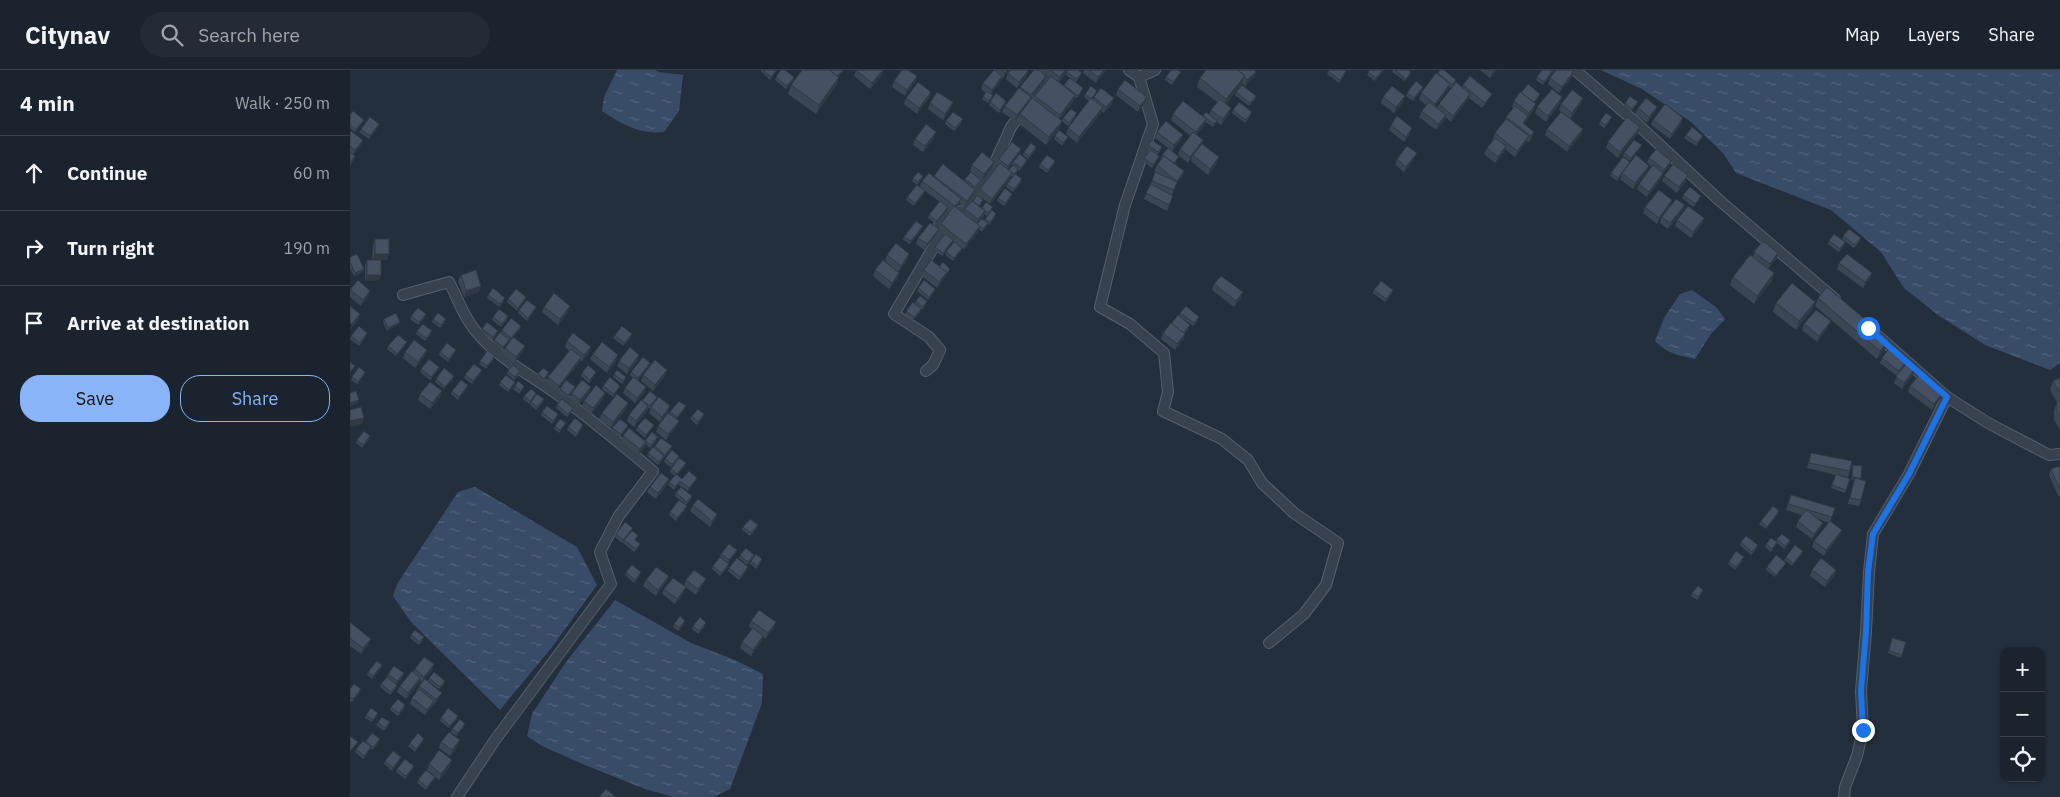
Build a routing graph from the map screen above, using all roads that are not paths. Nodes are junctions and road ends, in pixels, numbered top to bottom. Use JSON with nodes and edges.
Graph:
{"nodes":[{"id":1,"x":1048,"y":70,"type":"edge"},
{"id":2,"x":1129,"y":70,"type":"edge"},
{"id":3,"x":1155,"y":70,"type":"edge"},
{"id":4,"x":1575,"y":70,"type":"edge"},
{"id":5,"x":1139,"y":77,"type":"junction"},
{"id":6,"x":403,"y":295,"type":"dead end"},
{"id":7,"x":1846,"y":309,"type":"edge"},
{"id":8,"x":1868,"y":328,"type":"edge"},
{"id":9,"x":926,"y":371,"type":"dead end"},
{"id":10,"x":1947,"y":397,"type":"junction"},
{"id":11,"x":2060,"y":454,"type":"edge"},
{"id":12,"x":1269,"y":643,"type":"dead end"},
{"id":13,"x":457,"y":797,"type":"edge"},
{"id":14,"x":1844,"y":797,"type":"edge"}],
"edges":[{"from":1,"to":9,"type":"street"},
{"from":2,"to":5,"type":"street"},
{"from":3,"to":5,"type":"street"},
{"from":4,"to":7,"type":"street"},
{"from":5,"to":12,"type":"street"},
{"from":6,"to":13,"type":"street"},
{"from":8,"to":10,"type":"street"},
{"from":10,"to":11,"type":"street"},
{"from":10,"to":14,"type":"street"}]}
